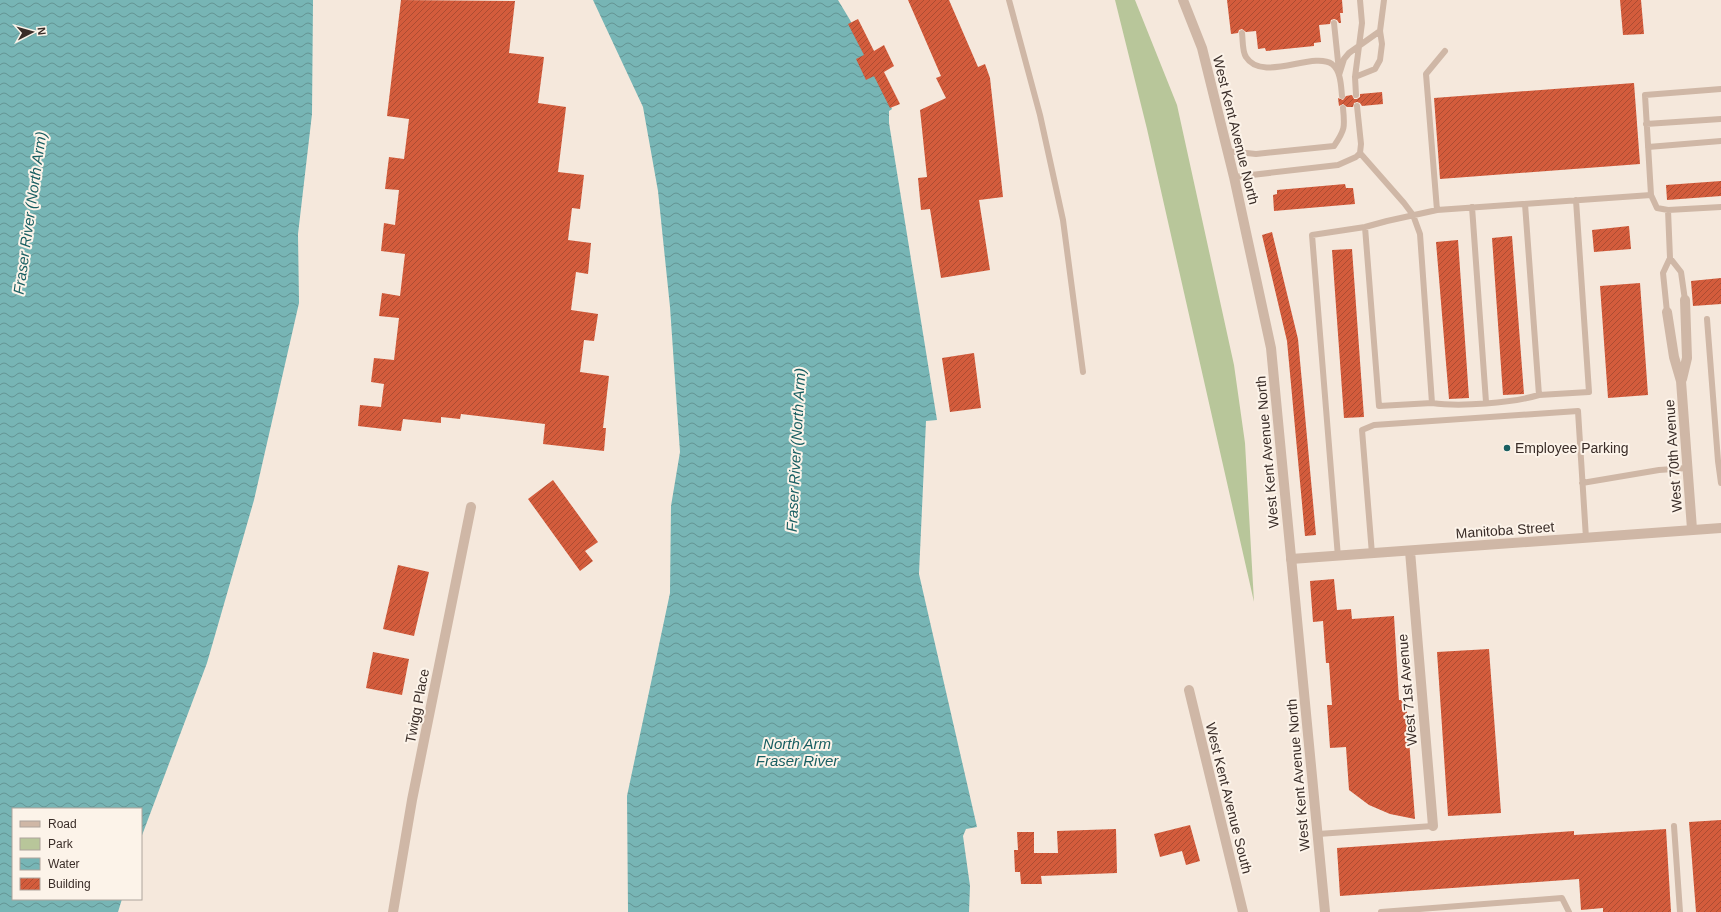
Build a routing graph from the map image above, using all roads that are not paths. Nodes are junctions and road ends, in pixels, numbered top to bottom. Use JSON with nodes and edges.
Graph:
{"nodes":[{"id":1,"x":1009,"y":0,"type":"edge"},
{"id":2,"x":1183,"y":0,"type":"edge"},
{"id":3,"x":1360,"y":0,"type":"edge"},
{"id":4,"x":1384,"y":0,"type":"edge"},
{"id":5,"x":1334,"y":23,"type":"dead end"},
{"id":6,"x":1380,"y":31,"type":"junction"},
{"id":7,"x":1242,"y":33,"type":"dead end"},
{"id":8,"x":1359,"y":46,"type":"junction"},
{"id":9,"x":1445,"y":51,"type":"dead end"},
{"id":10,"x":1339,"y":75,"type":"junction"},
{"id":11,"x":1355,"y":77,"type":"junction"},
{"id":12,"x":1721,"y":89,"type":"edge"},
{"id":13,"x":1356,"y":95,"type":"dead end"},
{"id":14,"x":1342,"y":96,"type":"dead end"},
{"id":15,"x":1357,"y":106,"type":"dead end"},
{"id":16,"x":1343,"y":108,"type":"dead end"},
{"id":17,"x":1721,"y":119,"type":"edge"},
{"id":18,"x":1646,"y":124,"type":"junction"},
{"id":19,"x":1721,"y":141,"type":"edge"},
{"id":20,"x":1648,"y":146,"type":"junction"},
{"id":21,"x":1227,"y":151,"type":"junction"},
{"id":22,"x":1360,"y":153,"type":"junction"},
{"id":23,"x":1234,"y":177,"type":"junction"},
{"id":24,"x":1651,"y":195,"type":"junction"},
{"id":25,"x":1576,"y":200,"type":"junction"},
{"id":26,"x":1525,"y":204,"type":"junction"},
{"id":27,"x":1721,"y":207,"type":"edge"},
{"id":28,"x":1472,"y":208,"type":"junction"},
{"id":29,"x":1437,"y":210,"type":"junction"},
{"id":30,"x":1668,"y":210,"type":"junction"},
{"id":31,"x":1413,"y":215,"type":"junction"},
{"id":32,"x":1365,"y":227,"type":"junction"},
{"id":33,"x":1670,"y":258,"type":"junction"},
{"id":34,"x":1685,"y":300,"type":"joint"},
{"id":35,"x":1667,"y":312,"type":"joint"},
{"id":36,"x":1707,"y":319,"type":"dead end"},
{"id":37,"x":1083,"y":372,"type":"dead end"},
{"id":38,"x":1681,"y":381,"type":"junction"},
{"id":39,"x":1539,"y":395,"type":"junction"},
{"id":40,"x":1486,"y":402,"type":"junction"},
{"id":41,"x":1432,"y":403,"type":"junction"},
{"id":42,"x":1688,"y":468,"type":"junction"},
{"id":43,"x":1582,"y":483,"type":"junction"},
{"id":44,"x":1721,"y":483,"type":"edge"},
{"id":45,"x":471,"y":507,"type":"dead end"},
{"id":46,"x":1721,"y":528,"type":"edge"},
{"id":47,"x":1692,"y":529,"type":"junction"},
{"id":48,"x":1586,"y":538,"type":"junction"},
{"id":49,"x":1410,"y":551,"type":"junction"},
{"id":50,"x":1372,"y":554,"type":"junction"},
{"id":51,"x":1338,"y":557,"type":"junction"},
{"id":52,"x":1291,"y":559,"type":"junction"},
{"id":53,"x":1189,"y":690,"type":"dead end"},
{"id":54,"x":1433,"y":826,"type":"joint"},
{"id":55,"x":1674,"y":826,"type":"dead end"},
{"id":56,"x":1318,"y":834,"type":"junction"},
{"id":57,"x":393,"y":912,"type":"edge"},
{"id":58,"x":1243,"y":912,"type":"edge"},
{"id":59,"x":1325,"y":912,"type":"edge"},
{"id":60,"x":1381,"y":912,"type":"edge"},
{"id":61,"x":1569,"y":912,"type":"edge"},
{"id":62,"x":1680,"y":912,"type":"edge"}],
"edges":[{"from":1,"to":37,"type":"lane"},
{"from":2,"to":21,"type":"street","name":"West Kent Avenue North"},
{"from":3,"to":8,"type":"lane"},
{"from":4,"to":6,"type":"lane"},
{"from":5,"to":10,"type":"lane"},
{"from":6,"to":8,"type":"lane"},
{"from":6,"to":11,"type":"lane"},
{"from":7,"to":10,"type":"lane"},
{"from":8,"to":10,"type":"lane"},
{"from":8,"to":11,"type":"lane"},
{"from":9,"to":29,"type":"lane"},
{"from":10,"to":14,"type":"lane"},
{"from":11,"to":13,"type":"lane"},
{"from":12,"to":18,"type":"lane"},
{"from":15,"to":22,"type":"lane"},
{"from":16,"to":21,"type":"lane"},
{"from":17,"to":18,"type":"lane"},
{"from":18,"to":20,"type":"lane"},
{"from":19,"to":20,"type":"lane"},
{"from":20,"to":24,"type":"lane"},
{"from":21,"to":23,"type":"street","name":"West Kent Avenue North"},
{"from":22,"to":23,"type":"lane"},
{"from":22,"to":31,"type":"lane"},
{"from":23,"to":52,"type":"street","name":"West Kent Avenue North"},
{"from":24,"to":25,"type":"lane"},
{"from":24,"to":30,"type":"lane"},
{"from":25,"to":26,"type":"lane"},
{"from":25,"to":39,"type":"lane"},
{"from":26,"to":28,"type":"lane"},
{"from":26,"to":39,"type":"lane"},
{"from":27,"to":30,"type":"lane"},
{"from":28,"to":29,"type":"lane"},
{"from":28,"to":40,"type":"lane"},
{"from":29,"to":31,"type":"lane"},
{"from":30,"to":33,"type":"lane"},
{"from":31,"to":32,"type":"lane"},
{"from":31,"to":41,"type":"lane"},
{"from":32,"to":41,"type":"lane"},
{"from":32,"to":51,"type":"lane"},
{"from":33,"to":34,"type":"lane"},
{"from":33,"to":35,"type":"lane"},
{"from":34,"to":38,"type":"street","name":"West 70th Avenue"},
{"from":35,"to":38,"type":"street","name":"West 70th Avenue"},
{"from":36,"to":44,"type":"lane"},
{"from":38,"to":42,"type":"street","name":"West 70th Avenue"},
{"from":39,"to":40,"type":"lane"},
{"from":40,"to":41,"type":"lane"},
{"from":42,"to":43,"type":"lane"},
{"from":42,"to":47,"type":"street","name":"West 70th Avenue"},
{"from":43,"to":48,"type":"lane"},
{"from":43,"to":50,"type":"lane"},
{"from":45,"to":57,"type":"street","name":"Twigg Place"},
{"from":46,"to":47,"type":"street","name":"Manitoba Street"},
{"from":47,"to":48,"type":"street","name":"Manitoba Street"},
{"from":48,"to":49,"type":"street","name":"Manitoba Street"},
{"from":49,"to":50,"type":"street","name":"Manitoba Street"},
{"from":49,"to":54,"type":"street","name":"West 71st Avenue"},
{"from":50,"to":51,"type":"street","name":"Manitoba Street"},
{"from":51,"to":52,"type":"street","name":"Manitoba Street"},
{"from":52,"to":56,"type":"street","name":"West Kent Avenue North"},
{"from":53,"to":58,"type":"street","name":"West Kent Avenue South"},
{"from":54,"to":56,"type":"lane"},
{"from":55,"to":62,"type":"lane"},
{"from":56,"to":59,"type":"street","name":"West Kent Avenue North"},
{"from":60,"to":61,"type":"lane"}]}
